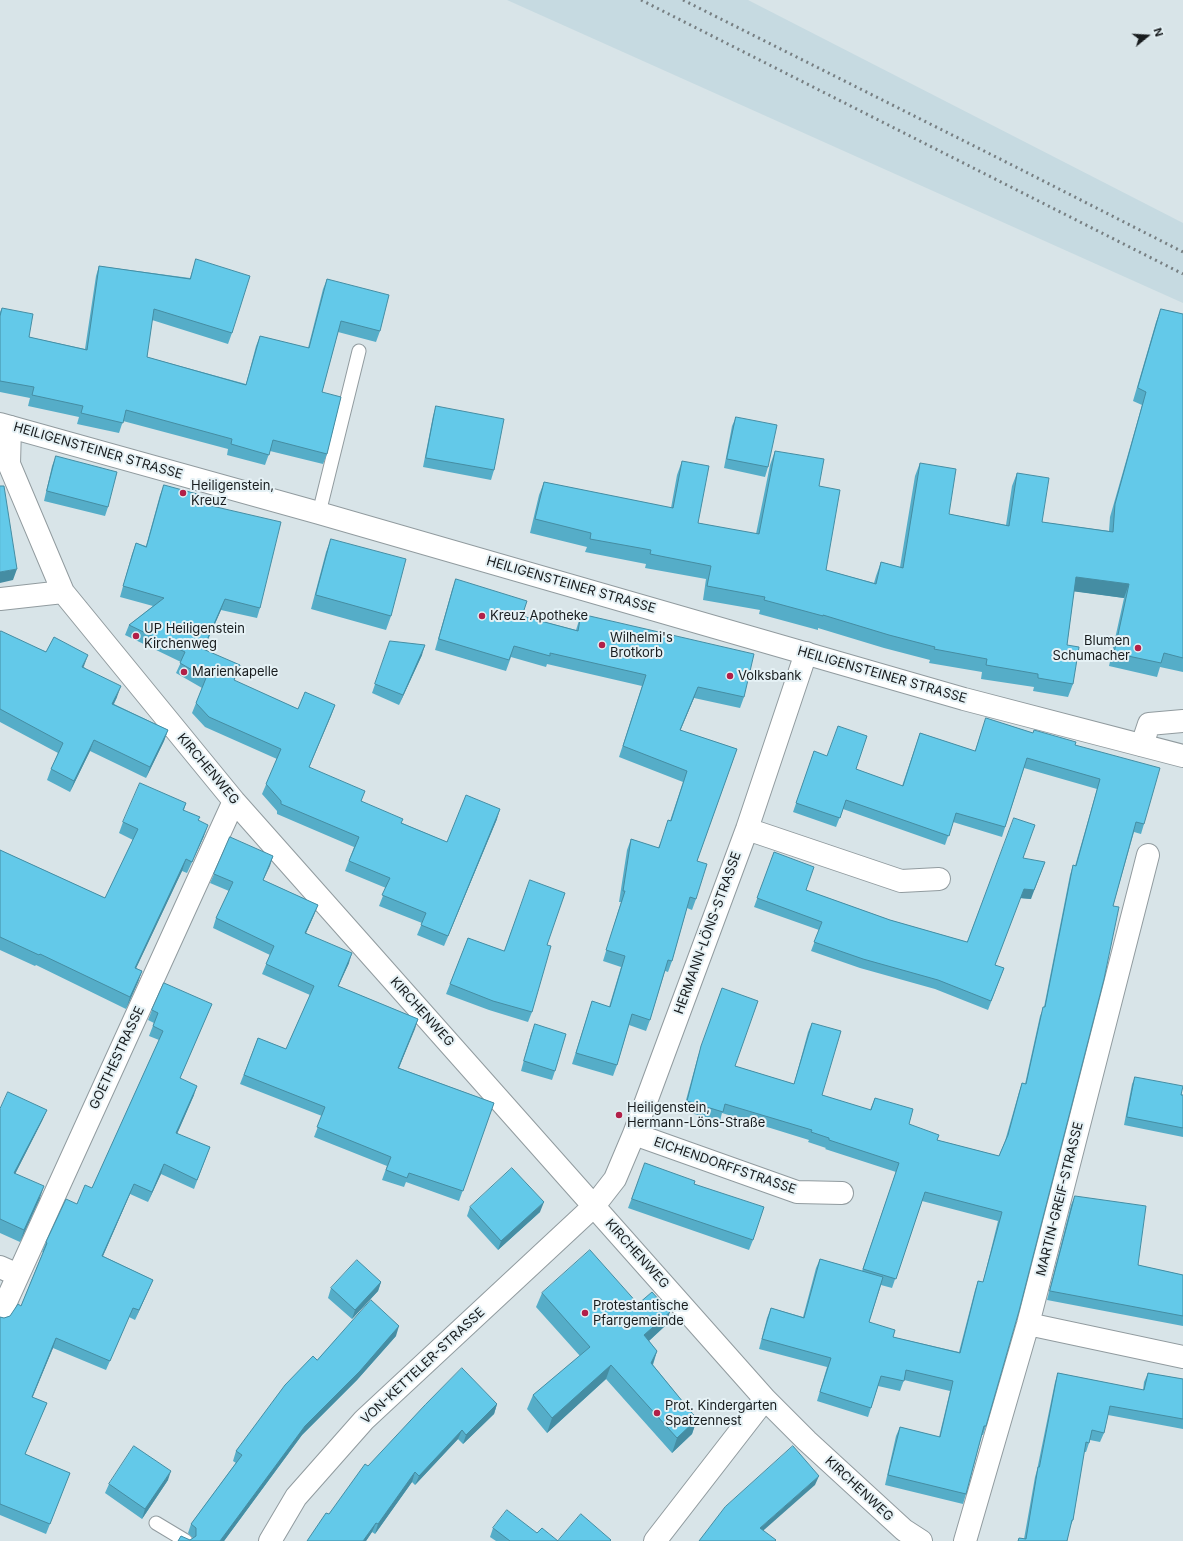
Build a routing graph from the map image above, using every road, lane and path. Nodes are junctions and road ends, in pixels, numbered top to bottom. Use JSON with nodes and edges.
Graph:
{"nodes":[{"id":1,"x":359,"y":351,"type":"dead end"},
{"id":2,"x":5,"y":425,"type":"edge"},
{"id":3,"x":319,"y":512,"type":"junction"},
{"id":4,"x":63,"y":592,"type":"junction"},
{"id":5,"x":0,"y":599,"type":"edge"},
{"id":6,"x":806,"y":653,"type":"junction"},
{"id":7,"x":1183,"y":721,"type":"edge"},
{"id":8,"x":1142,"y":745,"type":"junction"},
{"id":9,"x":1183,"y":756,"type":"edge"},
{"id":10,"x":234,"y":801,"type":"junction"},
{"id":11,"x":747,"y":830,"type":"junction"},
{"id":12,"x":1148,"y":855,"type":"dead end"},
{"id":13,"x":938,"y":879,"type":"dead end"},
{"id":14,"x":634,"y":1134,"type":"junction"},
{"id":15,"x":842,"y":1193,"type":"dead end"},
{"id":16,"x":594,"y":1206,"type":"junction"},
{"id":17,"x":9,"y":1271,"type":"edge"},
{"id":18,"x":0,"y":1315,"type":"edge"},
{"id":19,"x":1028,"y":1324,"type":"junction"},
{"id":20,"x":1183,"y":1357,"type":"edge"},
{"id":21,"x":765,"y":1399,"type":"junction"},
{"id":22,"x":156,"y":1523,"type":"dead end"},
{"id":23,"x":186,"y":1541,"type":"edge"},
{"id":24,"x":270,"y":1541,"type":"edge"},
{"id":25,"x":655,"y":1541,"type":"edge"},
{"id":26,"x":921,"y":1541,"type":"edge"},
{"id":27,"x":965,"y":1541,"type":"edge"}],
"edges":[{"from":1,"to":3,"type":"lane"},
{"from":2,"to":3,"type":"street","name":"HEILIGENSTEINER STRASSE"},
{"from":2,"to":4,"type":"street","name":"KIRCHENWEG"},
{"from":3,"to":6,"type":"street","name":"HEILIGENSTEINER STRASSE"},
{"from":4,"to":5,"type":"street"},
{"from":4,"to":10,"type":"street","name":"KIRCHENWEG"},
{"from":6,"to":8,"type":"street","name":"HEILIGENSTEINER STRASSE"},
{"from":6,"to":11,"type":"street","name":"HERMANN-LÖNS-STRASSE"},
{"from":7,"to":8,"type":"street"},
{"from":8,"to":9,"type":"street","name":"HEILIGENSTEINER STRASSE"},
{"from":10,"to":16,"type":"street","name":"KIRCHENWEG"},
{"from":10,"to":17,"type":"street","name":"GOETHESTRASSE"},
{"from":11,"to":13,"type":"street"},
{"from":11,"to":14,"type":"street","name":"HERMANN-LÖNS-STRASSE"},
{"from":12,"to":19,"type":"street","name":"MARTIN-GREIF-STRASSE"},
{"from":14,"to":15,"type":"street","name":"EICHENDORFFSTRASSE"},
{"from":14,"to":16,"type":"street","name":"HERMANN-LÖNS-STRASSE"},
{"from":16,"to":21,"type":"street","name":"KIRCHENWEG"},
{"from":16,"to":24,"type":"street","name":"VON-KETTELER-STRASSE"},
{"from":17,"to":18,"type":"street","name":"GOETHESTRASSE"},
{"from":19,"to":20,"type":"street"},
{"from":19,"to":27,"type":"street","name":"MARTIN-GREIF-STRASSE"},
{"from":21,"to":25,"type":"street"},
{"from":21,"to":26,"type":"street","name":"KIRCHENWEG"},
{"from":22,"to":23,"type":"lane"}]}
